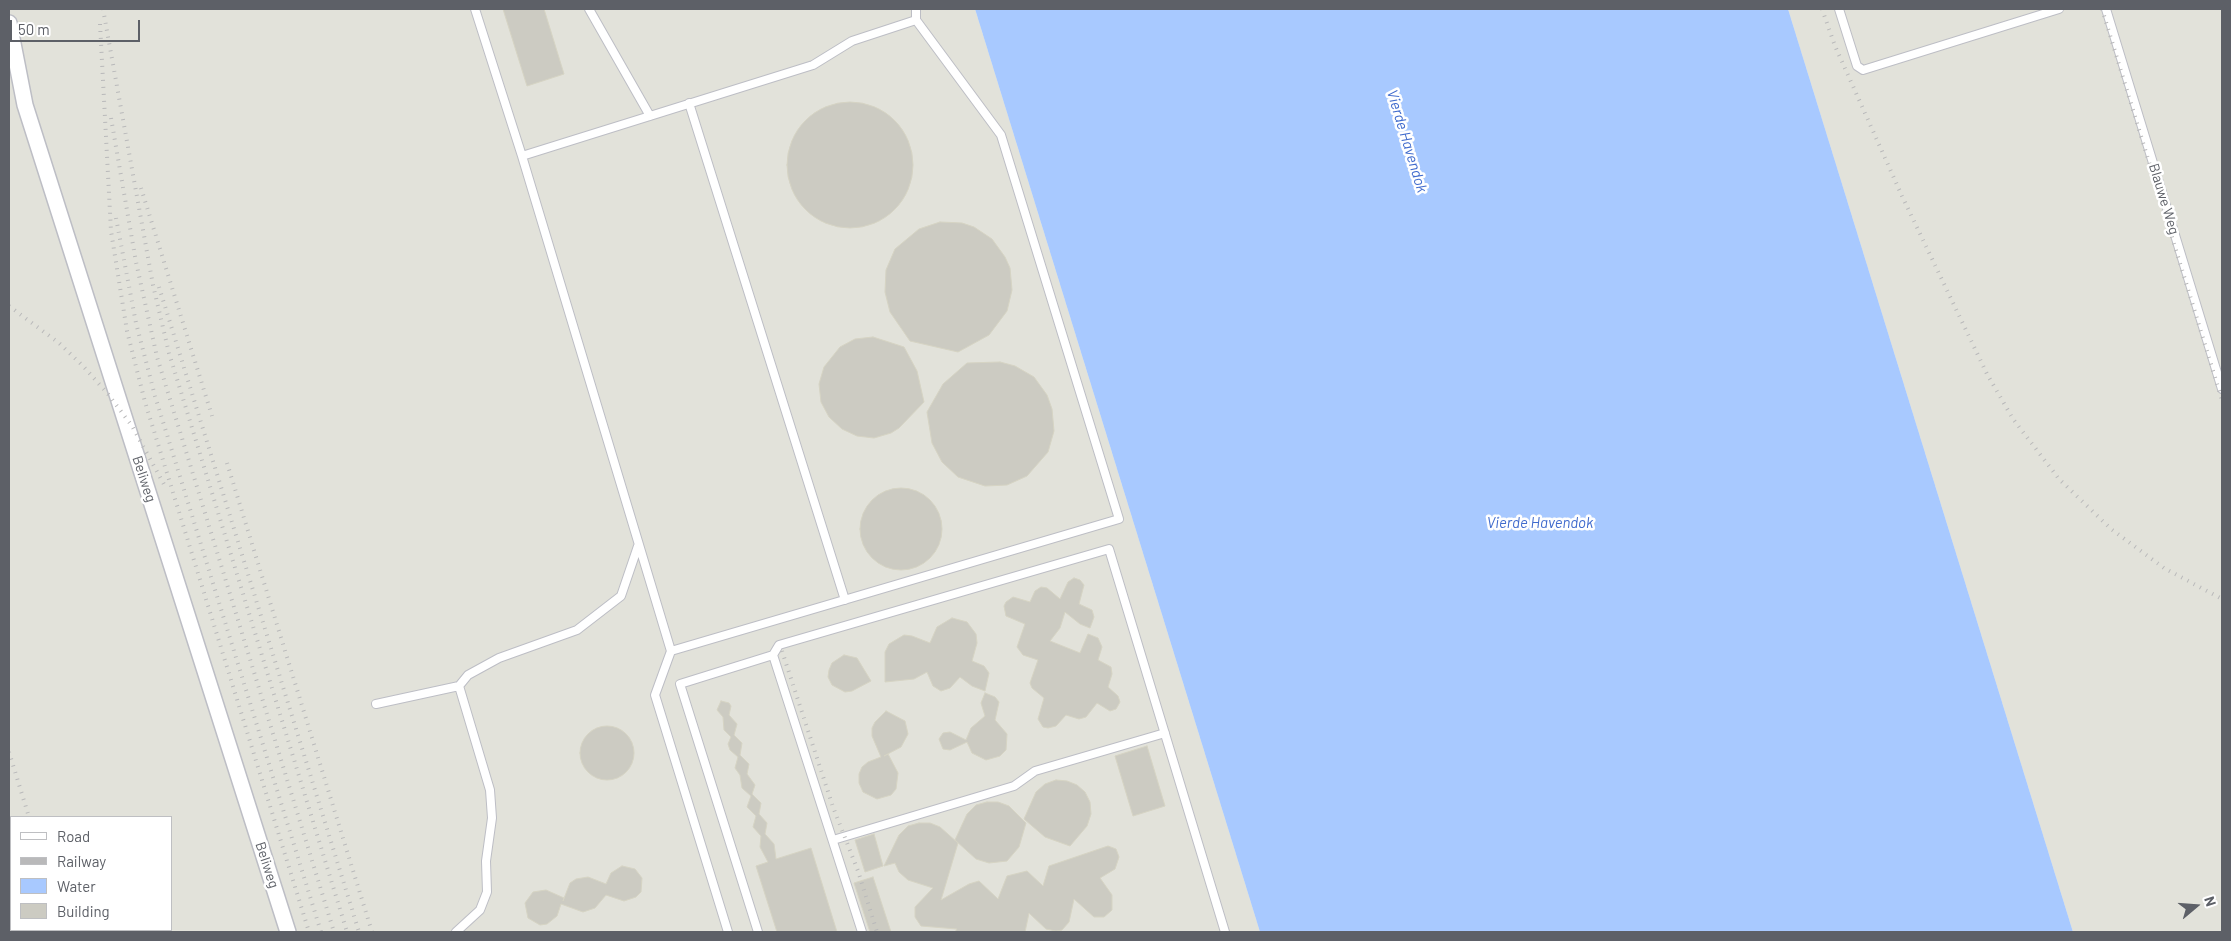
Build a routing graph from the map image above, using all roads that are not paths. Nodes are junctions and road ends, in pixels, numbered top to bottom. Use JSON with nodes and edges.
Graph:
{"nodes":[{"id":1,"x":475,"y":9,"type":"edge"},
{"id":2,"x":589,"y":9,"type":"edge"},
{"id":3,"x":916,"y":9,"type":"edge"},
{"id":4,"x":1839,"y":9,"type":"edge"},
{"id":5,"x":2059,"y":9,"type":"edge"},
{"id":6,"x":2106,"y":9,"type":"edge"},
{"id":7,"x":916,"y":20,"type":"junction"},
{"id":8,"x":9,"y":23,"type":"edge"},
{"id":9,"x":689,"y":103,"type":"junction"},
{"id":10,"x":650,"y":116,"type":"junction"},
{"id":11,"x":522,"y":156,"type":"junction"},
{"id":12,"x":2222,"y":389,"type":"edge"},
{"id":13,"x":638,"y":546,"type":"junction"},
{"id":14,"x":845,"y":600,"type":"junction"},
{"id":15,"x":671,"y":651,"type":"junction"},
{"id":16,"x":772,"y":655,"type":"junction"},
{"id":17,"x":460,"y":686,"type":"junction"},
{"id":18,"x":376,"y":704,"type":"dead end"},
{"id":19,"x":1165,"y":732,"type":"junction"},
{"id":20,"x":833,"y":840,"type":"junction"},
{"id":21,"x":288,"y":932,"type":"edge"},
{"id":22,"x":456,"y":932,"type":"edge"},
{"id":23,"x":728,"y":932,"type":"edge"},
{"id":24,"x":758,"y":932,"type":"edge"},
{"id":25,"x":862,"y":932,"type":"edge"},
{"id":26,"x":1225,"y":932,"type":"edge"}],
"edges":[{"from":1,"to":11,"type":"lane"},
{"from":2,"to":10,"type":"lane"},
{"from":3,"to":7,"type":"lane"},
{"from":4,"to":5,"type":"lane"},
{"from":6,"to":12,"type":"lane","name":"Blauwe Weg"},
{"from":7,"to":9,"type":"lane"},
{"from":7,"to":14,"type":"lane"},
{"from":8,"to":21,"type":"street","name":"Beliweg"},
{"from":9,"to":10,"type":"lane"},
{"from":9,"to":14,"type":"lane"},
{"from":10,"to":11,"type":"lane"},
{"from":11,"to":13,"type":"lane"},
{"from":13,"to":15,"type":"lane"},
{"from":13,"to":17,"type":"lane"},
{"from":14,"to":15,"type":"lane"},
{"from":15,"to":23,"type":"lane"},
{"from":16,"to":19,"type":"lane"},
{"from":16,"to":20,"type":"lane"},
{"from":16,"to":24,"type":"lane"},
{"from":17,"to":18,"type":"lane"},
{"from":17,"to":22,"type":"lane"},
{"from":19,"to":20,"type":"lane"},
{"from":19,"to":26,"type":"lane"},
{"from":20,"to":25,"type":"lane"}]}
